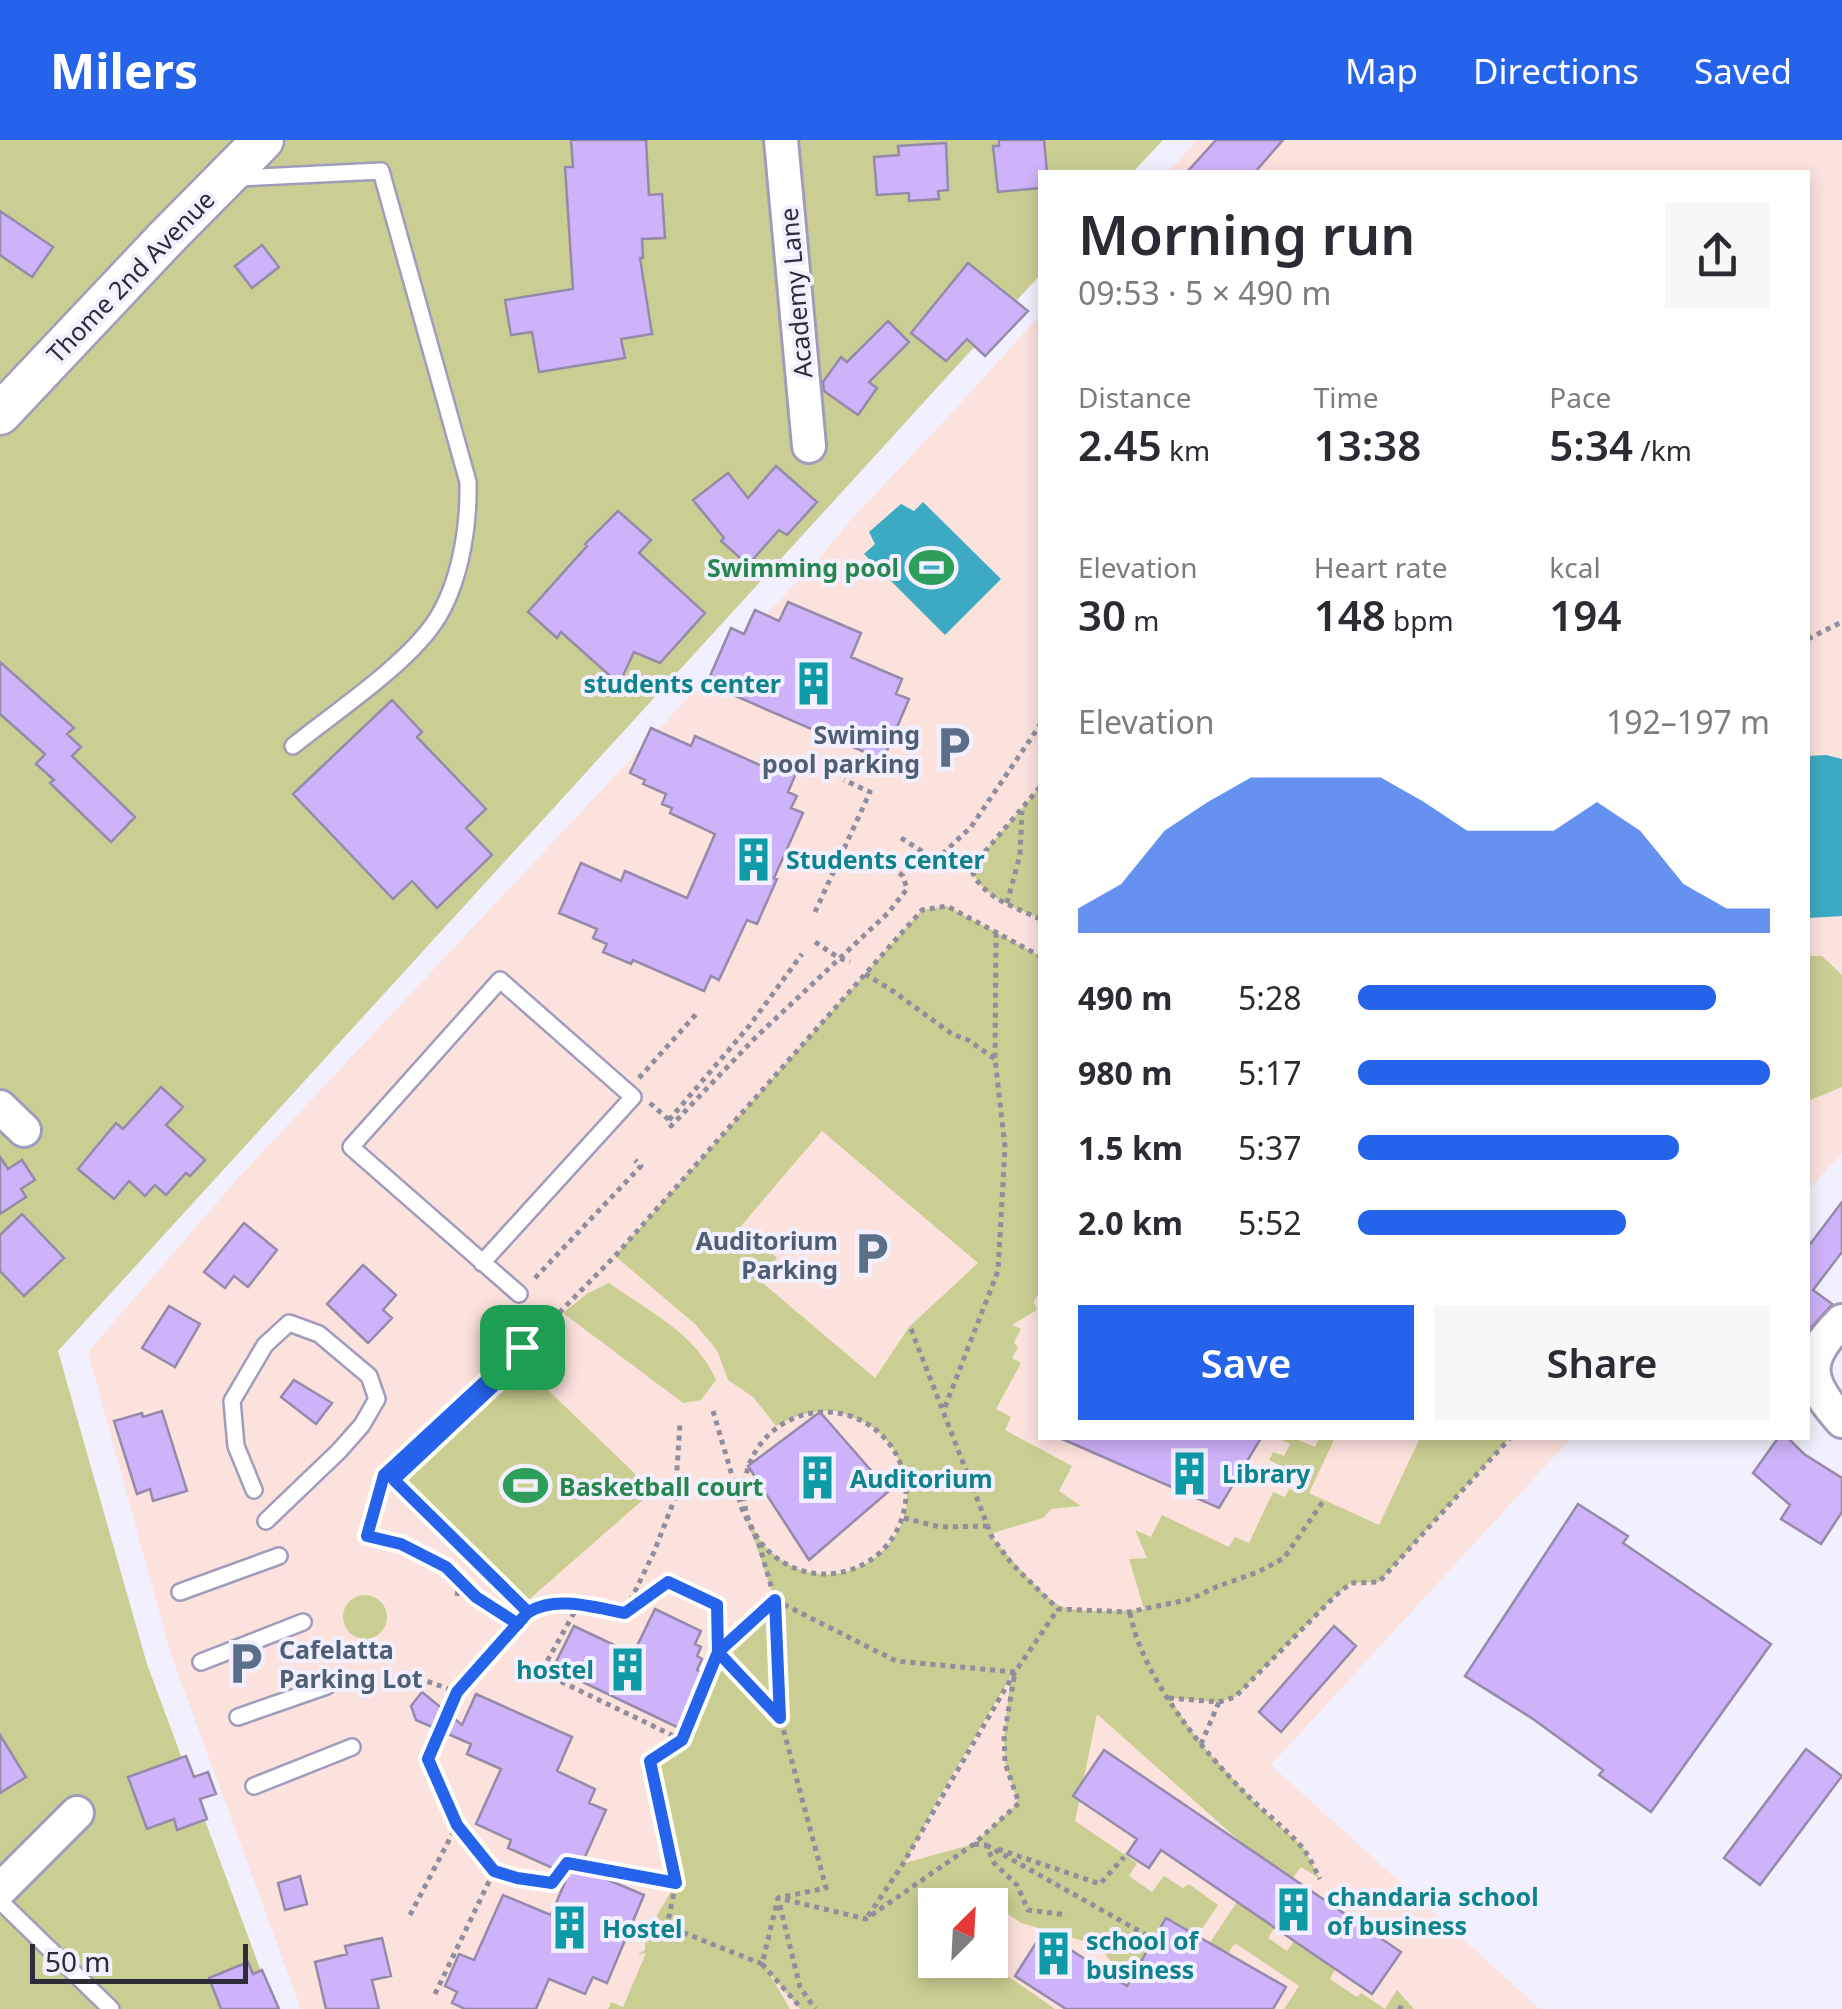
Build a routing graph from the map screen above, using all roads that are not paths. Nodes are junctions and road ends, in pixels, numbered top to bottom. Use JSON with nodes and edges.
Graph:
{"nodes":[{"id":1,"x":263,"y":140,"type":"edge"},
{"id":2,"x":781,"y":140,"type":"edge"},
{"id":3,"x":224,"y":178,"type":"junction"},
{"id":4,"x":0,"y":414,"type":"edge"},
{"id":5,"x":809,"y":446,"type":"dead end"},
{"id":6,"x":293,"y":746,"type":"dead end"},
{"id":7,"x":0,"y":1107,"type":"edge"},
{"id":8,"x":24,"y":1130,"type":"dead end"},
{"id":9,"x":482,"y":1262,"type":"junction"},
{"id":10,"x":519,"y":1294,"type":"road end"},
{"id":11,"x":1842,"y":1322,"type":"edge"},
{"id":12,"x":1842,"y":1420,"type":"edge"},
{"id":13,"x":254,"y":1490,"type":"dead end"},
{"id":14,"x":266,"y":1521,"type":"dead end"},
{"id":15,"x":279,"y":1556,"type":"dead end"},
{"id":16,"x":180,"y":1592,"type":"dead end"},
{"id":17,"x":304,"y":1622,"type":"dead end"},
{"id":18,"x":200,"y":1662,"type":"dead end"},
{"id":19,"x":327,"y":1686,"type":"dead end"},
{"id":20,"x":238,"y":1717,"type":"dead end"},
{"id":21,"x":352,"y":1747,"type":"dead end"},
{"id":22,"x":254,"y":1786,"type":"dead end"},
{"id":23,"x":77,"y":1814,"type":"dead end"},
{"id":24,"x":0,"y":1890,"type":"edge"},
{"id":25,"x":0,"y":1901,"type":"edge"},
{"id":26,"x":111,"y":2009,"type":"edge"}],
"edges":[{"from":1,"to":3,"type":"street","name":"Thome 2nd Avenue"},
{"from":2,"to":5,"type":"street","name":"Academy Lane"},
{"from":3,"to":4,"type":"street","name":"Thome 2nd Avenue"},
{"from":3,"to":6,"type":"lane"},
{"from":7,"to":8,"type":"street"},
{"from":9,"to":9,"type":"lane"},
{"from":9,"to":10,"type":"lane"},
{"from":11,"to":12,"type":"street"},
{"from":13,"to":14,"type":"lane"},
{"from":15,"to":16,"type":"lane"},
{"from":17,"to":18,"type":"lane"},
{"from":19,"to":20,"type":"lane"},
{"from":21,"to":22,"type":"lane"},
{"from":23,"to":24,"type":"street"},
{"from":25,"to":26,"type":"lane"}]}
